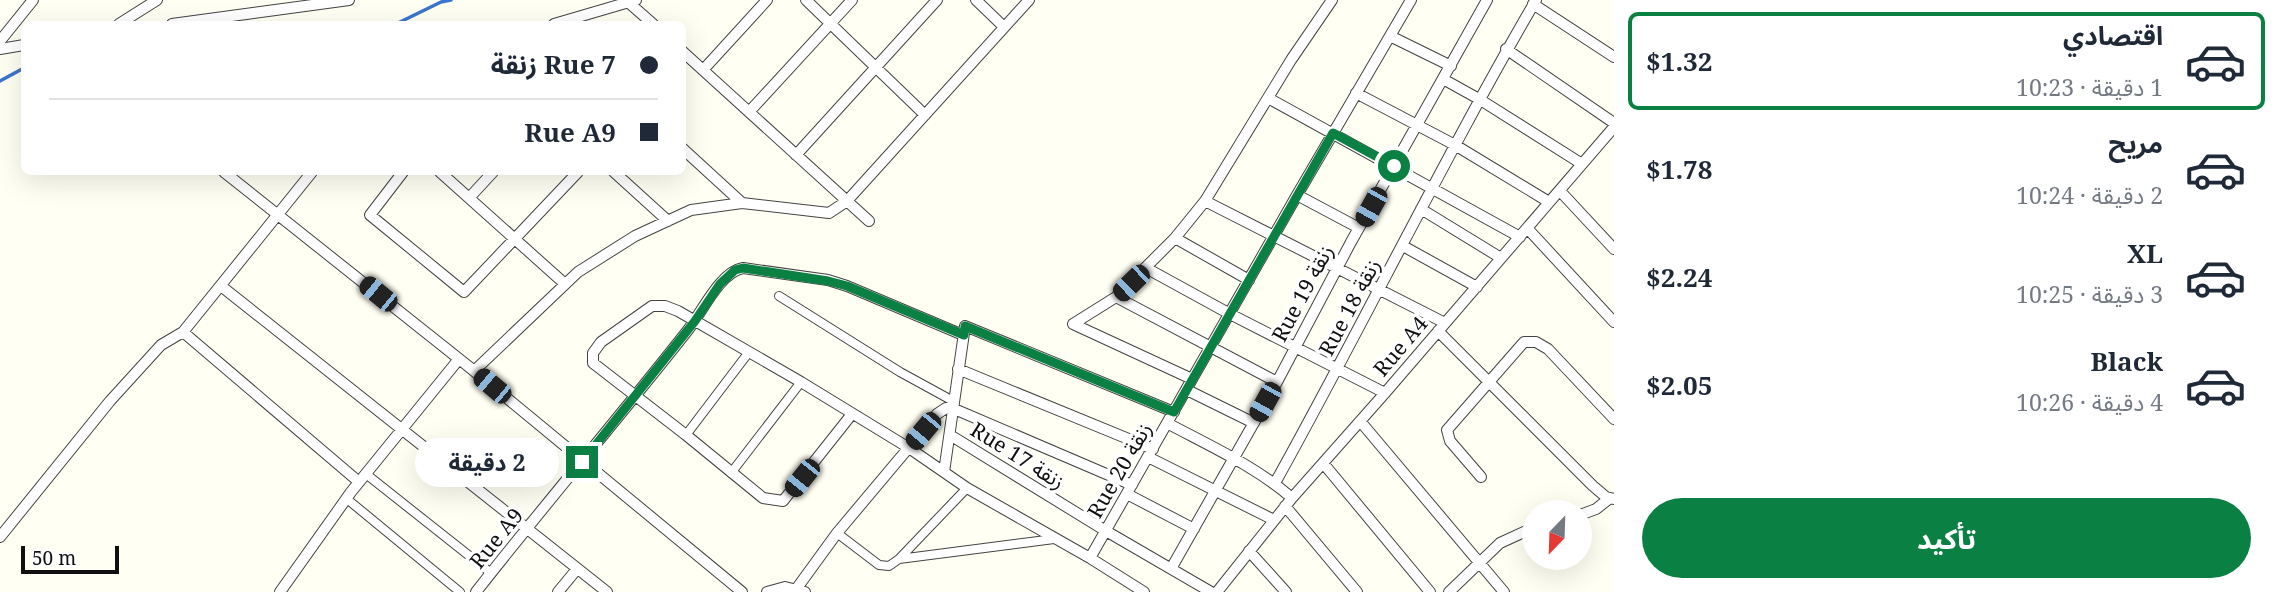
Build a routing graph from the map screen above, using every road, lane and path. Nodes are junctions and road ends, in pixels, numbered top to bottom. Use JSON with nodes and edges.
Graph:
{"nodes":[{"id":1,"x":33,"y":0,"type":"edge"},
{"id":2,"x":157,"y":0,"type":"edge"},
{"id":3,"x":349,"y":0,"type":"edge"},
{"id":4,"x":767,"y":0,"type":"edge"},
{"id":5,"x":806,"y":0,"type":"edge"},
{"id":6,"x":852,"y":0,"type":"edge"},
{"id":7,"x":937,"y":0,"type":"edge"},
{"id":8,"x":976,"y":0,"type":"edge"},
{"id":9,"x":1029,"y":0,"type":"edge"},
{"id":10,"x":1332,"y":0,"type":"edge"},
{"id":11,"x":1411,"y":0,"type":"edge"},
{"id":12,"x":1487,"y":0,"type":"edge"},
{"id":13,"x":632,"y":1,"type":"edge"},
{"id":14,"x":1534,"y":2,"type":"edge"},
{"id":15,"x":124,"y":21,"type":"edge"},
{"id":16,"x":194,"y":21,"type":"edge"},
{"id":17,"x":564,"y":21,"type":"edge"},
{"id":18,"x":650,"y":21,"type":"edge"},
{"id":19,"x":830,"y":23,"type":"junction"},
{"id":20,"x":1004,"y":27,"type":"junction"},
{"id":21,"x":1390,"y":36,"type":"junction"},
{"id":22,"x":0,"y":41,"type":"edge"},
{"id":23,"x":21,"y":46,"type":"edge"},
{"id":24,"x":0,"y":49,"type":"edge"},
{"id":25,"x":1506,"y":49,"type":"junction"},
{"id":26,"x":686,"y":55,"type":"edge"},
{"id":27,"x":1614,"y":57,"type":"edge"},
{"id":28,"x":1451,"y":66,"type":"junction"},
{"id":29,"x":876,"y":67,"type":"junction"},
{"id":30,"x":703,"y":70,"type":"junction"},
{"id":31,"x":1443,"y":79,"type":"junction"},
{"id":32,"x":1356,"y":93,"type":"junction"},
{"id":33,"x":1269,"y":98,"type":"junction"},
{"id":34,"x":1479,"y":99,"type":"junction"},
{"id":35,"x":749,"y":112,"type":"junction"},
{"id":36,"x":925,"y":115,"type":"junction"},
{"id":37,"x":1417,"y":125,"type":"junction"},
{"id":38,"x":1614,"y":125,"type":"edge"},
{"id":39,"x":1333,"y":133,"type":"junction"},
{"id":40,"x":1455,"y":145,"type":"junction"},
{"id":41,"x":686,"y":152,"type":"edge"},
{"id":42,"x":796,"y":155,"type":"junction"},
{"id":43,"x":1582,"y":164,"type":"junction"},
{"id":44,"x":1394,"y":166,"type":"junction"},
{"id":45,"x":228,"y":175,"type":"edge"},
{"id":46,"x":310,"y":175,"type":"edge"},
{"id":47,"x":401,"y":175,"type":"edge"},
{"id":48,"x":443,"y":175,"type":"edge"},
{"id":49,"x":490,"y":175,"type":"edge"},
{"id":50,"x":575,"y":175,"type":"edge"},
{"id":51,"x":617,"y":175,"type":"edge"},
{"id":52,"x":1432,"y":188,"type":"junction"},
{"id":53,"x":1560,"y":191,"type":"junction"},
{"id":54,"x":1297,"y":195,"type":"junction"},
{"id":55,"x":469,"y":198,"type":"junction"},
{"id":56,"x":847,"y":201,"type":"junction"},
{"id":57,"x":1205,"y":201,"type":"junction"},
{"id":58,"x":1549,"y":202,"type":"junction"},
{"id":59,"x":742,"y":203,"type":"junction"},
{"id":60,"x":1421,"y":209,"type":"junction"},
{"id":61,"x":278,"y":214,"type":"junction"},
{"id":62,"x":668,"y":221,"type":"junction"},
{"id":63,"x":869,"y":221,"type":"dead end"},
{"id":64,"x":1359,"y":228,"type":"junction"},
{"id":65,"x":1523,"y":232,"type":"junction"},
{"id":66,"x":1275,"y":237,"type":"junction"},
{"id":67,"x":1175,"y":238,"type":"junction"},
{"id":68,"x":515,"y":239,"type":"junction"},
{"id":69,"x":1403,"y":246,"type":"junction"},
{"id":70,"x":1614,"y":250,"type":"edge"},
{"id":71,"x":1501,"y":258,"type":"junction"},
{"id":72,"x":1146,"y":268,"type":"junction"},
{"id":73,"x":1337,"y":269,"type":"junction"},
{"id":74,"x":1250,"y":280,"type":"junction"},
{"id":75,"x":565,"y":284,"type":"junction"},
{"id":76,"x":221,"y":286,"type":"junction"},
{"id":77,"x":1477,"y":287,"type":"junction"},
{"id":78,"x":1380,"y":289,"type":"junction"},
{"id":79,"x":779,"y":296,"type":"dead end"},
{"id":80,"x":1116,"y":297,"type":"junction"},
{"id":81,"x":1230,"y":314,"type":"junction"},
{"id":82,"x":1613,"y":319,"type":"edge"},
{"id":83,"x":695,"y":321,"type":"junction"},
{"id":84,"x":1442,"y":327,"type":"junction"},
{"id":85,"x":964,"y":330,"type":"junction"},
{"id":86,"x":183,"y":332,"type":"junction"},
{"id":87,"x":1211,"y":347,"type":"junction"},
{"id":88,"x":1295,"y":347,"type":"junction"},
{"id":89,"x":749,"y":352,"type":"junction"},
{"id":90,"x":458,"y":359,"type":"junction"},
{"id":91,"x":958,"y":369,"type":"junction"},
{"id":92,"x":1338,"y":370,"type":"junction"},
{"id":93,"x":474,"y":371,"type":"junction"},
{"id":94,"x":1489,"y":381,"type":"junction"},
{"id":95,"x":801,"y":382,"type":"junction"},
{"id":96,"x":1277,"y":382,"type":"junction"},
{"id":97,"x":1189,"y":385,"type":"junction"},
{"id":98,"x":1385,"y":393,"type":"junction"},
{"id":99,"x":635,"y":397,"type":"junction"},
{"id":100,"x":953,"y":405,"type":"junction"},
{"id":101,"x":1174,"y":412,"type":"junction"},
{"id":102,"x":852,"y":414,"type":"junction"},
{"id":103,"x":1614,"y":419,"type":"edge"},
{"id":104,"x":1360,"y":421,"type":"junction"},
{"id":105,"x":1167,"y":423,"type":"junction"},
{"id":106,"x":1254,"y":423,"type":"junction"},
{"id":107,"x":401,"y":430,"type":"junction"},
{"id":108,"x":686,"y":435,"type":"junction"},
{"id":109,"x":950,"y":435,"type":"junction"},
{"id":110,"x":909,"y":448,"type":"junction"},
{"id":111,"x":1150,"y":453,"type":"junction"},
{"id":112,"x":1234,"y":458,"type":"junction"},
{"id":113,"x":582,"y":462,"type":"junction"},
{"id":114,"x":1323,"y":463,"type":"junction"},
{"id":115,"x":944,"y":471,"type":"junction"},
{"id":116,"x":731,"y":473,"type":"junction"},
{"id":117,"x":1481,"y":477,"type":"dead end"},
{"id":118,"x":362,"y":478,"type":"junction"},
{"id":119,"x":1275,"y":483,"type":"junction"},
{"id":120,"x":967,"y":488,"type":"junction"},
{"id":121,"x":1129,"y":489,"type":"junction"},
{"id":122,"x":1215,"y":490,"type":"junction"},
{"id":123,"x":346,"y":499,"type":"junction"},
{"id":124,"x":1612,"y":499,"type":"edge"},
{"id":125,"x":1288,"y":502,"type":"junction"},
{"id":126,"x":1592,"y":510,"type":"edge"},
{"id":127,"x":1273,"y":520,"type":"junction"},
{"id":128,"x":529,"y":528,"type":"junction"},
{"id":129,"x":1194,"y":529,"type":"junction"},
{"id":130,"x":1106,"y":531,"type":"junction"},
{"id":131,"x":837,"y":533,"type":"junction"},
{"id":132,"x":1522,"y":533,"type":"edge"},
{"id":133,"x":0,"y":537,"type":"edge"},
{"id":134,"x":1054,"y":539,"type":"junction"},
{"id":135,"x":1249,"y":551,"type":"junction"},
{"id":136,"x":1090,"y":558,"type":"junction"},
{"id":137,"x":898,"y":559,"type":"junction"},
{"id":138,"x":1479,"y":565,"type":"junction"},
{"id":139,"x":1172,"y":567,"type":"junction"},
{"id":140,"x":577,"y":569,"type":"junction"},
{"id":141,"x":491,"y":573,"type":"junction"},
{"id":142,"x":801,"y":590,"type":"edge"},
{"id":143,"x":280,"y":592,"type":"edge"},
{"id":144,"x":460,"y":592,"type":"edge"},
{"id":145,"x":477,"y":592,"type":"edge"},
{"id":146,"x":558,"y":592,"type":"edge"},
{"id":147,"x":607,"y":592,"type":"edge"},
{"id":148,"x":742,"y":592,"type":"edge"},
{"id":149,"x":767,"y":592,"type":"edge"},
{"id":150,"x":1144,"y":592,"type":"edge"},
{"id":151,"x":1211,"y":592,"type":"edge"},
{"id":152,"x":1217,"y":592,"type":"edge"},
{"id":153,"x":1286,"y":592,"type":"edge"},
{"id":154,"x":1357,"y":592,"type":"edge"},
{"id":155,"x":1430,"y":592,"type":"edge"},
{"id":156,"x":1450,"y":592,"type":"edge"},
{"id":157,"x":1504,"y":592,"type":"edge"}],
"edges":[{"from":1,"to":22,"type":"street"},
{"from":2,"to":15,"type":"street"},
{"from":3,"to":16,"type":"street"},
{"from":4,"to":30,"type":"street"},
{"from":5,"to":19,"type":"street"},
{"from":6,"to":19,"type":"street"},
{"from":7,"to":29,"type":"street"},
{"from":8,"to":20,"type":"street"},
{"from":9,"to":20,"type":"street"},
{"from":10,"to":33,"type":"street"},
{"from":11,"to":21,"type":"street","name":"Rue 20 زنقة"},
{"from":12,"to":28,"type":"street","name":"Rue 19 زنقة"},
{"from":13,"to":17,"type":"street"},
{"from":13,"to":18,"type":"street"},
{"from":14,"to":25,"type":"street","name":"Rue 18 زنقة"},
{"from":14,"to":27,"type":"street"},
{"from":19,"to":29,"type":"street"},
{"from":19,"to":35,"type":"street"},
{"from":20,"to":36,"type":"street"},
{"from":21,"to":28,"type":"street"},
{"from":21,"to":32,"type":"street","name":"Rue 20 زنقة"},
{"from":23,"to":24,"type":"street"},
{"from":25,"to":34,"type":"street","name":"Rue 18 زنقة"},
{"from":25,"to":38,"type":"street"},
{"from":26,"to":30,"type":"street"},
{"from":28,"to":31,"type":"street","name":"Rue 19 زنقة"},
{"from":29,"to":36,"type":"street"},
{"from":29,"to":42,"type":"street"},
{"from":30,"to":35,"type":"street"},
{"from":31,"to":34,"type":"street"},
{"from":31,"to":37,"type":"street","name":"Rue 19 زنقة"},
{"from":32,"to":37,"type":"street"},
{"from":32,"to":39,"type":"street","name":"Rue 20 زنقة"},
{"from":33,"to":39,"type":"street"},
{"from":33,"to":57,"type":"street"},
{"from":34,"to":40,"type":"street","name":"Rue 18 زنقة"},
{"from":34,"to":43,"type":"street"},
{"from":35,"to":42,"type":"street"},
{"from":36,"to":56,"type":"street"},
{"from":37,"to":40,"type":"street"},
{"from":37,"to":44,"type":"street","name":"Rue 19 زنقة"},
{"from":38,"to":43,"type":"street","name":"Rue A4"},
{"from":39,"to":44,"type":"street"},
{"from":39,"to":54,"type":"street","name":"Rue 20 زنقة"},
{"from":40,"to":52,"type":"street","name":"Rue 18 زنقة"},
{"from":40,"to":58,"type":"street"},
{"from":41,"to":59,"type":"street"},
{"from":42,"to":56,"type":"street"},
{"from":43,"to":53,"type":"street","name":"Rue A4"},
{"from":44,"to":52,"type":"street"},
{"from":44,"to":64,"type":"street","name":"Rue 19 زنقة"},
{"from":45,"to":61,"type":"street"},
{"from":46,"to":61,"type":"street"},
{"from":47,"to":68,"type":"street"},
{"from":48,"to":55,"type":"street"},
{"from":49,"to":55,"type":"street"},
{"from":50,"to":68,"type":"street"},
{"from":51,"to":62,"type":"street"},
{"from":52,"to":60,"type":"street","name":"Rue 18 زنقة"},
{"from":52,"to":65,"type":"street"},
{"from":53,"to":58,"type":"street","name":"Rue A4"},
{"from":53,"to":70,"type":"street"},
{"from":54,"to":64,"type":"street"},
{"from":54,"to":66,"type":"street","name":"Rue 20 زنقة"},
{"from":55,"to":68,"type":"street"},
{"from":56,"to":59,"type":"street"},
{"from":56,"to":63,"type":"street"},
{"from":57,"to":66,"type":"street"},
{"from":57,"to":67,"type":"street"},
{"from":58,"to":65,"type":"street","name":"Rue A4"},
{"from":59,"to":62,"type":"street"},
{"from":60,"to":69,"type":"street","name":"Rue 18 زنقة"},
{"from":60,"to":71,"type":"street"},
{"from":61,"to":76,"type":"street"},
{"from":61,"to":90,"type":"street"},
{"from":62,"to":75,"type":"street"},
{"from":64,"to":73,"type":"street","name":"Rue 19 زنقة"},
{"from":65,"to":71,"type":"street","name":"Rue A4"},
{"from":65,"to":82,"type":"street"},
{"from":66,"to":73,"type":"street"},
{"from":66,"to":74,"type":"street","name":"Rue 20 زنقة"},
{"from":67,"to":72,"type":"street"},
{"from":67,"to":74,"type":"street"},
{"from":68,"to":75,"type":"street"},
{"from":69,"to":77,"type":"street"},
{"from":69,"to":78,"type":"street","name":"Rue 18 زنقة"},
{"from":71,"to":77,"type":"street","name":"Rue A4"},
{"from":72,"to":80,"type":"street"},
{"from":72,"to":81,"type":"street"},
{"from":73,"to":78,"type":"street"},
{"from":73,"to":88,"type":"street","name":"Rue 19 زنقة"},
{"from":74,"to":81,"type":"street","name":"Rue 20 زنقة"},
{"from":75,"to":93,"type":"street"},
{"from":76,"to":86,"type":"street"},
{"from":76,"to":107,"type":"street"},
{"from":77,"to":84,"type":"street","name":"Rue A4"},
{"from":78,"to":84,"type":"street"},
{"from":78,"to":92,"type":"street","name":"Rue 18 زنقة"},
{"from":79,"to":100,"type":"street"},
{"from":80,"to":87,"type":"street"},
{"from":80,"to":97,"type":"street"},
{"from":81,"to":87,"type":"street","name":"Rue 20 زنقة"},
{"from":81,"to":88,"type":"street"},
{"from":83,"to":85,"type":"street","name":"Rue A9"},
{"from":83,"to":89,"type":"street"},
{"from":83,"to":99,"type":"street","name":"Rue A9"},
{"from":83,"to":99,"type":"street"},
{"from":84,"to":94,"type":"street"},
{"from":84,"to":98,"type":"street","name":"Rue A4"},
{"from":85,"to":91,"type":"street"},
{"from":85,"to":101,"type":"street","name":"Rue A9"},
{"from":86,"to":118,"type":"street"},
{"from":86,"to":133,"type":"street"},
{"from":87,"to":96,"type":"street"},
{"from":87,"to":97,"type":"street","name":"Rue 20 زنقة"},
{"from":88,"to":92,"type":"street"},
{"from":88,"to":96,"type":"street","name":"Rue 19 زنقة"},
{"from":89,"to":95,"type":"street"},
{"from":89,"to":108,"type":"street"},
{"from":90,"to":93,"type":"street"},
{"from":90,"to":107,"type":"street"},
{"from":91,"to":100,"type":"street"},
{"from":91,"to":111,"type":"street"},
{"from":92,"to":98,"type":"street"},
{"from":92,"to":119,"type":"street","name":"Rue 18 زنقة"},
{"from":93,"to":113,"type":"street"},
{"from":94,"to":103,"type":"street"},
{"from":94,"to":117,"type":"street"},
{"from":94,"to":124,"type":"street"},
{"from":95,"to":102,"type":"street"},
{"from":95,"to":116,"type":"street"},
{"from":96,"to":106,"type":"street","name":"Rue 19 زنقة"},
{"from":97,"to":101,"type":"street","name":"Rue 20 زنقة"},
{"from":97,"to":106,"type":"street"},
{"from":98,"to":104,"type":"street","name":"Rue A4"},
{"from":99,"to":108,"type":"street"},
{"from":99,"to":113,"type":"street","name":"Rue A9"},
{"from":100,"to":109,"type":"street"},
{"from":100,"to":110,"type":"street"},
{"from":100,"to":121,"type":"street"},
{"from":101,"to":105,"type":"street","name":"Rue 20 زنقة"},
{"from":102,"to":110,"type":"street"},
{"from":102,"to":116,"type":"street"},
{"from":104,"to":114,"type":"street","name":"Rue A4"},
{"from":104,"to":138,"type":"street"},
{"from":105,"to":111,"type":"street","name":"Rue 20 زنقة"},
{"from":105,"to":112,"type":"street"},
{"from":106,"to":112,"type":"street","name":"Rue 19 زنقة"},
{"from":107,"to":118,"type":"street"},
{"from":107,"to":128,"type":"street"},
{"from":108,"to":116,"type":"street"},
{"from":109,"to":115,"type":"street"},
{"from":109,"to":130,"type":"street","name":"Rue 17 زنقة"},
{"from":110,"to":115,"type":"street"},
{"from":110,"to":131,"type":"street"},
{"from":111,"to":121,"type":"street","name":"Rue 20 زنقة"},
{"from":111,"to":122,"type":"street"},
{"from":112,"to":119,"type":"street"},
{"from":112,"to":122,"type":"street","name":"Rue 19 زنقة"},
{"from":113,"to":128,"type":"street","name":"Rue A9"},
{"from":113,"to":148,"type":"street"},
{"from":114,"to":125,"type":"street","name":"Rue A4"},
{"from":114,"to":155,"type":"street"},
{"from":115,"to":120,"type":"street"},
{"from":118,"to":123,"type":"street"},
{"from":118,"to":141,"type":"street"},
{"from":119,"to":125,"type":"street"},
{"from":120,"to":134,"type":"street"},
{"from":120,"to":137,"type":"street"},
{"from":121,"to":129,"type":"street"},
{"from":121,"to":130,"type":"street","name":"Rue 20 زنقة"},
{"from":122,"to":127,"type":"street"},
{"from":122,"to":129,"type":"street","name":"Rue 19 زنقة"},
{"from":123,"to":143,"type":"street"},
{"from":123,"to":144,"type":"street"},
{"from":124,"to":126,"type":"street"},
{"from":125,"to":127,"type":"street","name":"Rue A4"},
{"from":125,"to":154,"type":"street"},
{"from":127,"to":135,"type":"street","name":"Rue A4"},
{"from":128,"to":140,"type":"street"},
{"from":128,"to":141,"type":"street","name":"Rue A9"},
{"from":129,"to":139,"type":"street","name":"Rue 19 زنقة"},
{"from":130,"to":136,"type":"street","name":"Rue 20 زنقة"},
{"from":130,"to":139,"type":"street","name":"Rue 17 زنقة"},
{"from":131,"to":137,"type":"street"},
{"from":131,"to":142,"type":"street"},
{"from":132,"to":138,"type":"street"},
{"from":134,"to":136,"type":"street"},
{"from":134,"to":137,"type":"street"},
{"from":135,"to":152,"type":"street","name":"Rue A4"},
{"from":135,"to":153,"type":"street"},
{"from":136,"to":150,"type":"street"},
{"from":138,"to":156,"type":"street"},
{"from":138,"to":157,"type":"street"},
{"from":139,"to":151,"type":"street","name":"Rue 17 زنقة"},
{"from":140,"to":146,"type":"street"},
{"from":140,"to":147,"type":"street"},
{"from":141,"to":145,"type":"street","name":"Rue A9"},
{"from":142,"to":149,"type":"street"}]}
